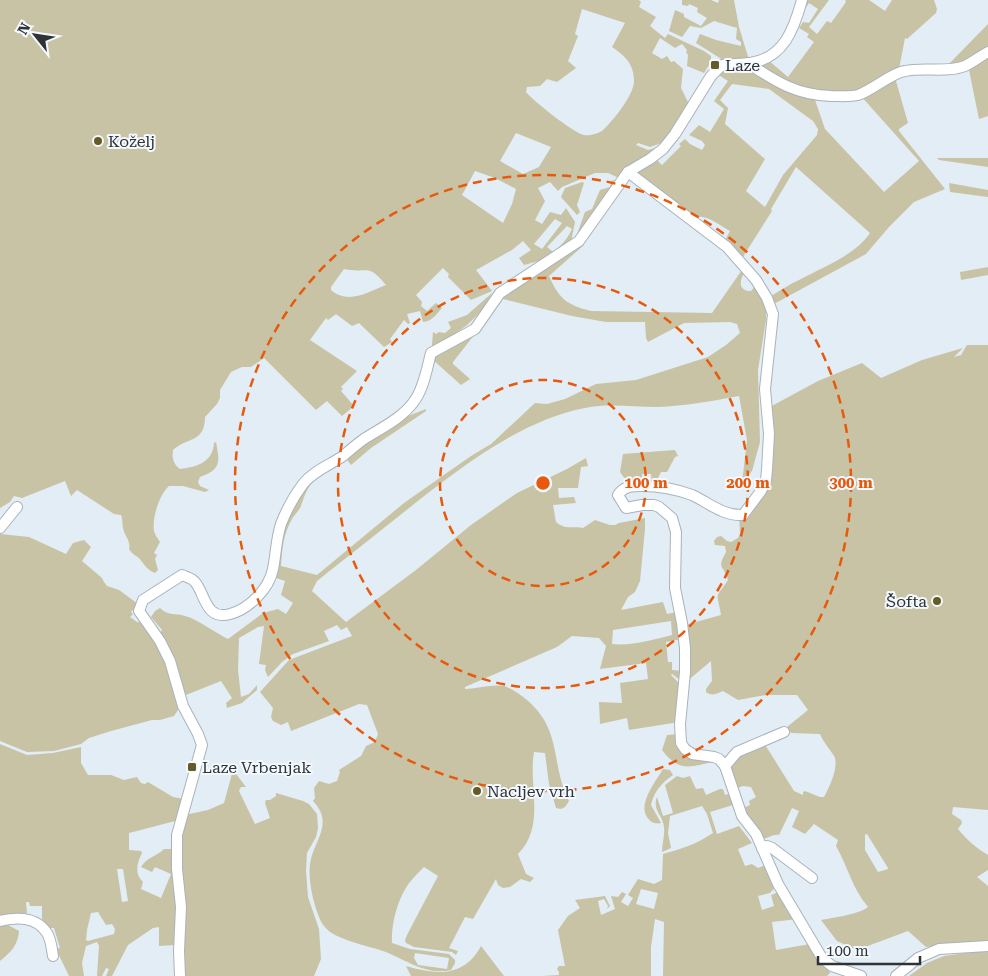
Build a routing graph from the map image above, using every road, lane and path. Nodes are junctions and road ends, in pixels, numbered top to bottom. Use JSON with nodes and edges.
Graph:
{"nodes":[{"id":1,"x":802,"y":0,"type":"edge"},
{"id":2,"x":988,"y":52,"type":"edge"},
{"id":3,"x":748,"y":63,"type":"junction"},
{"id":4,"x":628,"y":172,"type":"junction"},
{"id":5,"x":17,"y":507,"type":"dead end"},
{"id":6,"x":0,"y":528,"type":"edge"},
{"id":7,"x":784,"y":732,"type":"dead end"},
{"id":8,"x":725,"y":766,"type":"junction"},
{"id":9,"x":762,"y":848,"type":"junction"},
{"id":10,"x":812,"y":878,"type":"dead end"},
{"id":11,"x":0,"y":921,"type":"edge"},
{"id":12,"x":988,"y":946,"type":"edge"},
{"id":13,"x":53,"y":956,"type":"dead end"},
{"id":14,"x":180,"y":976,"type":"edge"},
{"id":15,"x":861,"y":976,"type":"edge"},
{"id":16,"x":896,"y":976,"type":"edge"}],
"edges":[{"from":1,"to":3,"type":"street"},
{"from":2,"to":3,"type":"street"},
{"from":3,"to":4,"type":"street"},
{"from":4,"to":8,"type":"street"},
{"from":4,"to":14,"type":"street"},
{"from":5,"to":6,"type":"street"},
{"from":7,"to":8,"type":"street"},
{"from":8,"to":9,"type":"street"},
{"from":9,"to":10,"type":"street"},
{"from":9,"to":15,"type":"street"},
{"from":11,"to":13,"type":"street"},
{"from":12,"to":16,"type":"street"}]}
